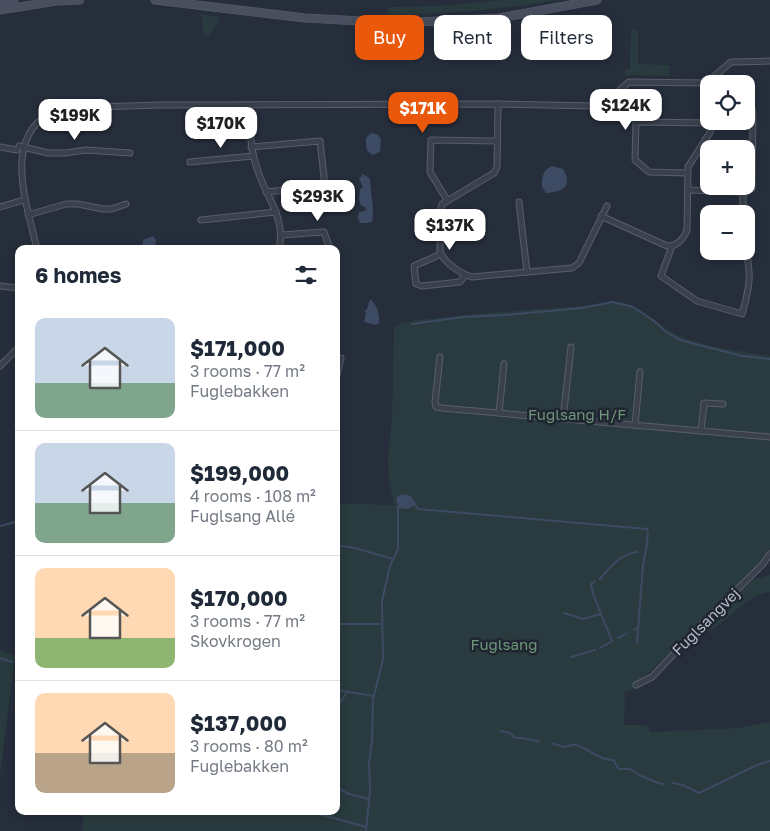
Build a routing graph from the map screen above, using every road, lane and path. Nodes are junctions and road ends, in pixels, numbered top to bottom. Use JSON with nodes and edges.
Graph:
{"nodes":[{"id":1,"x":14,"y":0,"type":"edge"},
{"id":2,"x":80,"y":0,"type":"edge"},
{"id":3,"x":154,"y":0,"type":"edge"},
{"id":4,"x":597,"y":0,"type":"edge"},
{"id":5,"x":0,"y":2,"type":"edge"},
{"id":6,"x":200,"y":2,"type":"edge"},
{"id":7,"x":0,"y":10,"type":"edge"},
{"id":8,"x":770,"y":61,"type":"edge"},
{"id":9,"x":718,"y":75,"type":"edge"},
{"id":10,"x":700,"y":83,"type":"edge"},
{"id":11,"x":498,"y":104,"type":"junction"},
{"id":12,"x":249,"y":106,"type":"junction"},
{"id":13,"x":700,"y":122,"type":"edge"},
{"id":14,"x":711,"y":130,"type":"edge"},
{"id":15,"x":498,"y":141,"type":"junction"},
{"id":16,"x":0,"y":147,"type":"edge"},
{"id":17,"x":251,"y":147,"type":"junction"},
{"id":18,"x":18,"y":148,"type":"junction"},
{"id":19,"x":130,"y":153,"type":"dead end"},
{"id":20,"x":253,"y":156,"type":"junction"},
{"id":21,"x":190,"y":162,"type":"dead end"},
{"id":22,"x":687,"y":173,"type":"junction"},
{"id":23,"x":688,"y":190,"type":"junction"},
{"id":24,"x":700,"y":190,"type":"edge"},
{"id":25,"x":266,"y":192,"type":"junction"},
{"id":26,"x":24,"y":200,"type":"junction"},
{"id":27,"x":447,"y":200,"type":"junction"},
{"id":28,"x":519,"y":202,"type":"dead end"},
{"id":29,"x":126,"y":204,"type":"dead end"},
{"id":30,"x":608,"y":206,"type":"dead end"},
{"id":31,"x":0,"y":207,"type":"edge"},
{"id":32,"x":276,"y":212,"type":"junction"},
{"id":33,"x":28,"y":215,"type":"junction"},
{"id":34,"x":601,"y":216,"type":"junction"},
{"id":35,"x":201,"y":220,"type":"dead end"},
{"id":36,"x":281,"y":235,"type":"junction"},
{"id":37,"x":36,"y":245,"type":"edge"},
{"id":38,"x":280,"y":245,"type":"edge"},
{"id":39,"x":329,"y":245,"type":"edge"},
{"id":40,"x":672,"y":246,"type":"junction"},
{"id":41,"x":441,"y":254,"type":"junction"},
{"id":42,"x":748,"y":260,"type":"edge"},
{"id":43,"x":527,"y":272,"type":"junction"},
{"id":44,"x":465,"y":275,"type":"junction"},
{"id":45,"x":0,"y":286,"type":"edge"},
{"id":46,"x":15,"y":288,"type":"edge"},
{"id":47,"x":571,"y":346,"type":"dead end"},
{"id":48,"x":15,"y":351,"type":"edge"},
{"id":49,"x":440,"y":357,"type":"dead end"},
{"id":50,"x":341,"y":358,"type":"dead end"},
{"id":51,"x":340,"y":362,"type":"edge"},
{"id":52,"x":504,"y":364,"type":"dead end"},
{"id":53,"x":0,"y":366,"type":"edge"},
{"id":54,"x":640,"y":372,"type":"dead end"},
{"id":55,"x":723,"y":404,"type":"dead end"},
{"id":56,"x":499,"y":413,"type":"junction"},
{"id":57,"x":563,"y":419,"type":"junction"},
{"id":58,"x":635,"y":425,"type":"junction"},
{"id":59,"x":701,"y":431,"type":"junction"},
{"id":60,"x":770,"y":437,"type":"edge"},
{"id":61,"x":770,"y":554,"type":"edge"},
{"id":62,"x":636,"y":685,"type":"dead end"}],
"edges":[{"from":1,"to":5,"type":"street"},
{"from":2,"to":7,"type":"street"},
{"from":3,"to":6,"type":"street"},
{"from":4,"to":6,"type":"street"},
{"from":8,"to":9,"type":"street"},
{"from":10,"to":11,"type":"street"},
{"from":11,"to":12,"type":"street"},
{"from":11,"to":15,"type":"street"},
{"from":12,"to":17,"type":"street"},
{"from":12,"to":18,"type":"street"},
{"from":13,"to":22,"type":"street"},
{"from":14,"to":22,"type":"street"},
{"from":15,"to":27,"type":"street"},
{"from":15,"to":27,"type":"street"},
{"from":16,"to":18,"type":"street"},
{"from":17,"to":20,"type":"street"},
{"from":17,"to":25,"type":"street"},
{"from":18,"to":19,"type":"street"},
{"from":18,"to":26,"type":"street"},
{"from":20,"to":21,"type":"street"},
{"from":20,"to":25,"type":"street"},
{"from":22,"to":23,"type":"street"},
{"from":23,"to":24,"type":"street"},
{"from":23,"to":40,"type":"street"},
{"from":25,"to":32,"type":"street"},
{"from":26,"to":31,"type":"street"},
{"from":26,"to":33,"type":"street"},
{"from":27,"to":41,"type":"street"},
{"from":28,"to":43,"type":"street"},
{"from":29,"to":33,"type":"street"},
{"from":30,"to":34,"type":"street"},
{"from":32,"to":35,"type":"street"},
{"from":32,"to":36,"type":"street"},
{"from":33,"to":37,"type":"street"},
{"from":34,"to":40,"type":"street"},
{"from":34,"to":43,"type":"street"},
{"from":36,"to":38,"type":"street"},
{"from":36,"to":39,"type":"street"},
{"from":40,"to":42,"type":"street"},
{"from":41,"to":44,"type":"street"},
{"from":41,"to":44,"type":"street"},
{"from":43,"to":44,"type":"street"},
{"from":45,"to":46,"type":"street"},
{"from":47,"to":57,"type":"street"},
{"from":48,"to":53,"type":"street"},
{"from":49,"to":56,"type":"street"},
{"from":50,"to":51,"type":"street"},
{"from":52,"to":56,"type":"street"},
{"from":54,"to":58,"type":"street"},
{"from":55,"to":59,"type":"street"},
{"from":56,"to":57,"type":"street"},
{"from":57,"to":58,"type":"street"},
{"from":58,"to":59,"type":"street"},
{"from":59,"to":60,"type":"street"},
{"from":61,"to":62,"type":"street","name":"Fuglsangvej"}]}
